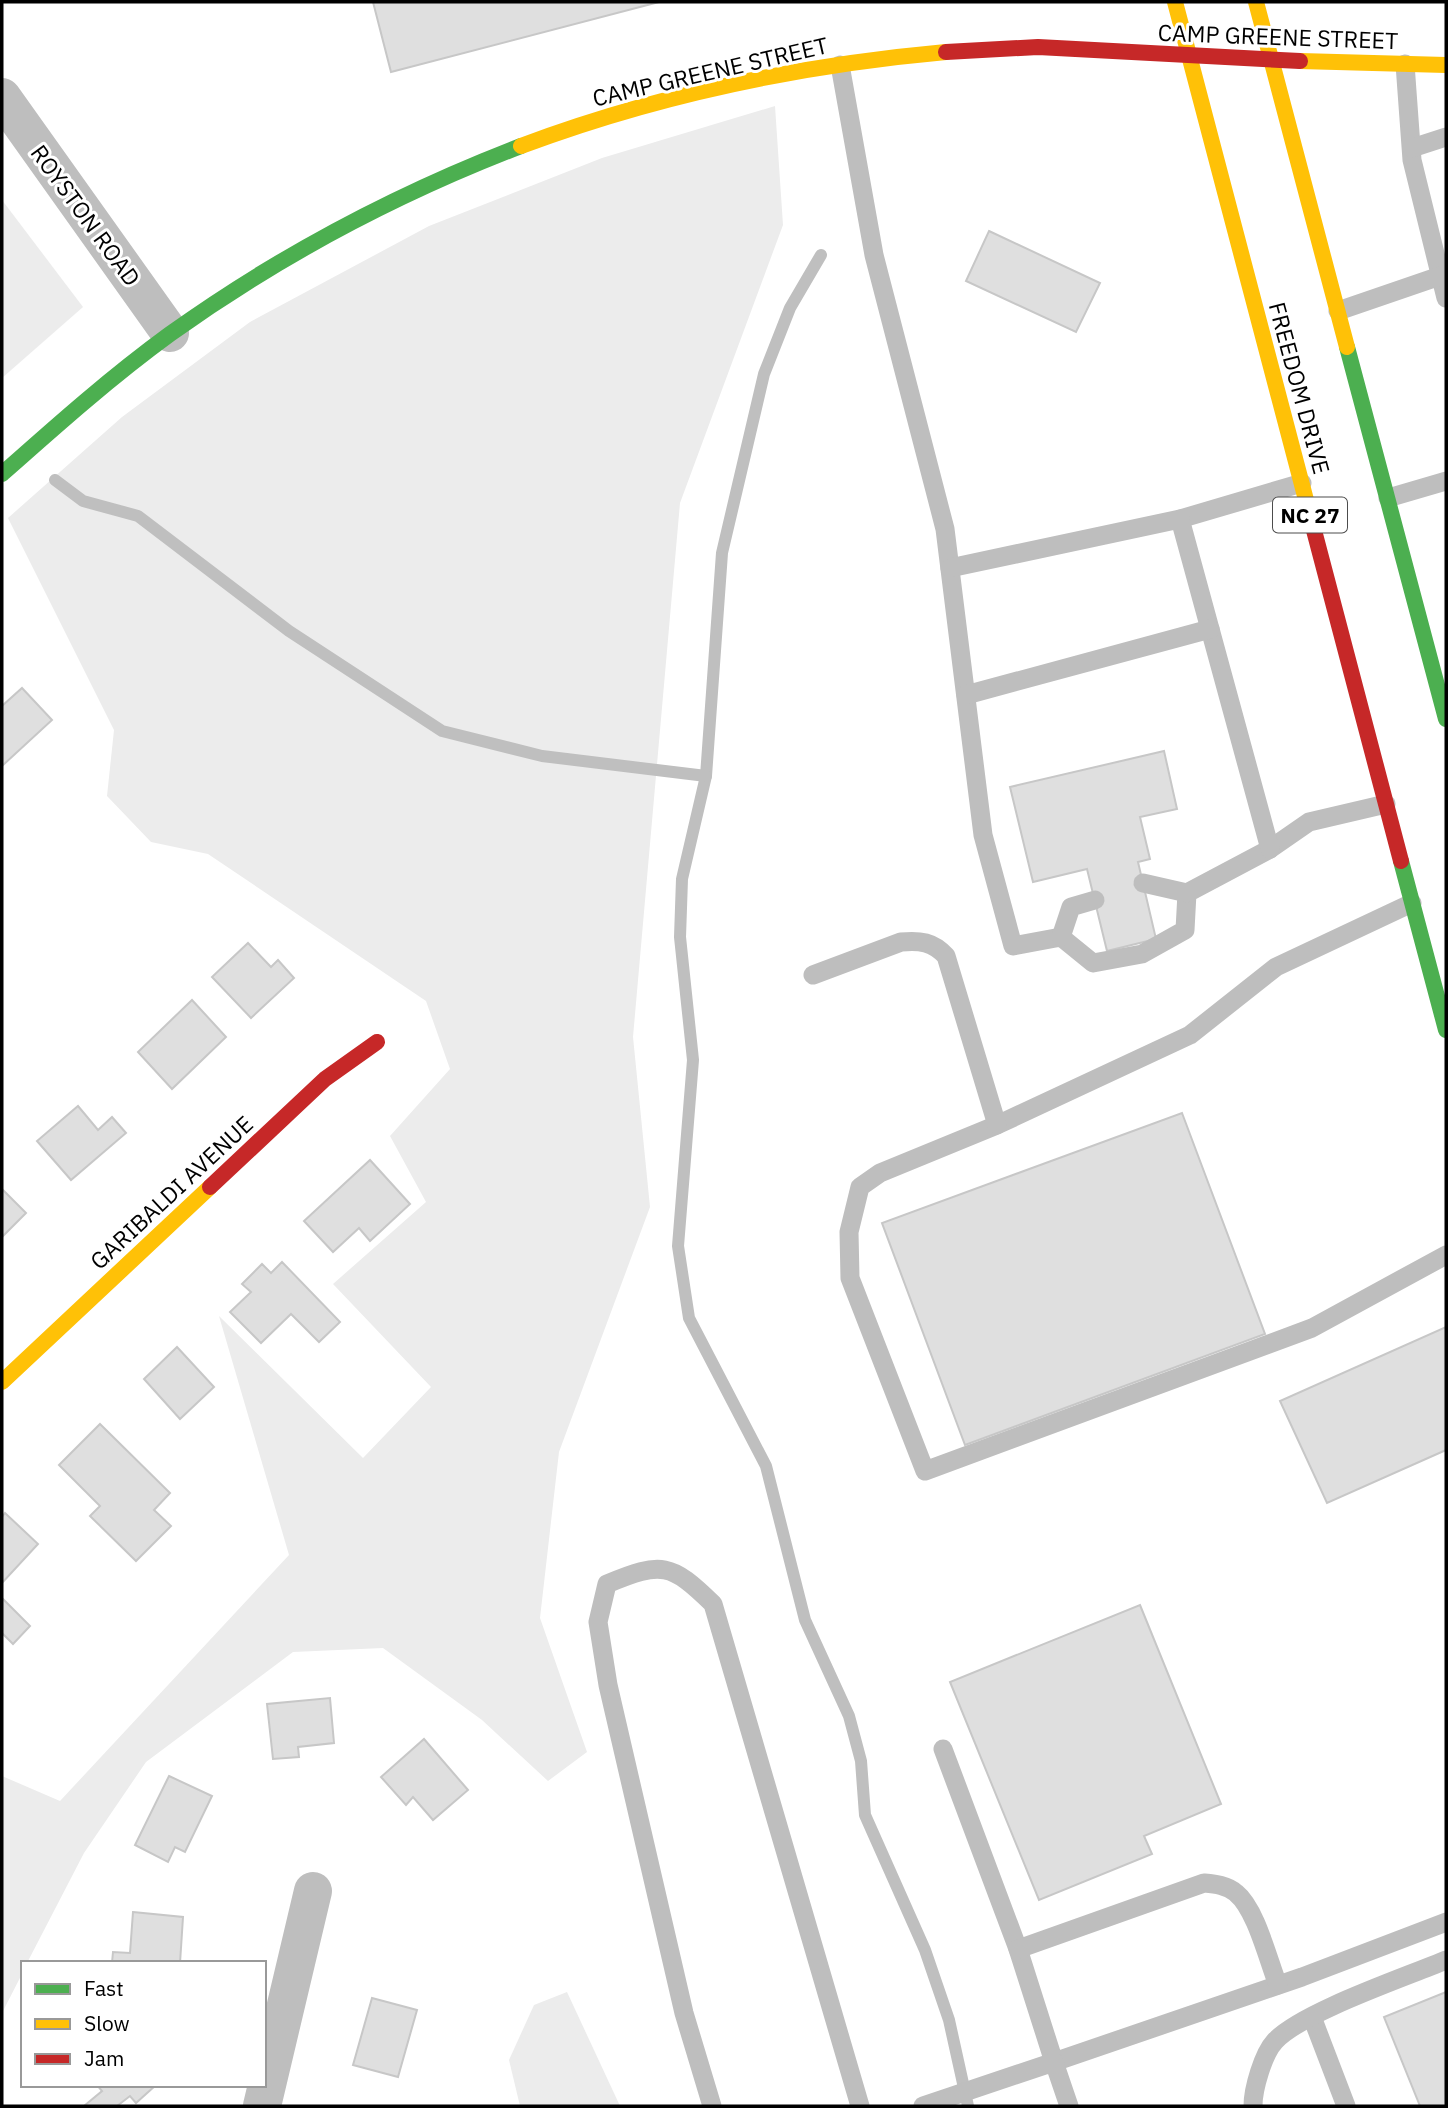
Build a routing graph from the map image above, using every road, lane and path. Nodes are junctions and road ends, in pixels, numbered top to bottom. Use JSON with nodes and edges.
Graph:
{"nodes":[{"id":1,"x":1175,"y":2,"type":"edge"},
{"id":2,"x":1256,"y":2,"type":"edge"},
{"id":3,"x":1189,"y":56,"type":"junction"},
{"id":4,"x":1272,"y":60,"type":"junction"},
{"id":5,"x":1405,"y":64,"type":"junction"},
{"id":6,"x":840,"y":65,"type":"junction"},
{"id":7,"x":1446,"y":65,"type":"edge"},
{"id":8,"x":2,"y":97,"type":"edge"},
{"id":9,"x":1446,"y":137,"type":"edge"},
{"id":10,"x":1412,"y":148,"type":"junction"},
{"id":11,"x":1440,"y":276,"type":"junction"},
{"id":12,"x":1446,"y":298,"type":"edge"},
{"id":13,"x":1338,"y":311,"type":"junction"},
{"id":14,"x":170,"y":333,"type":"junction"},
{"id":15,"x":2,"y":474,"type":"edge"},
{"id":16,"x":1446,"y":481,"type":"edge"},
{"id":17,"x":1302,"y":483,"type":"junction"},
{"id":18,"x":1388,"y":498,"type":"junction"},
{"id":19,"x":1180,"y":519,"type":"junction"},
{"id":20,"x":950,"y":568,"type":"junction"},
{"id":21,"x":1210,"y":629,"type":"junction"},
{"id":22,"x":966,"y":695,"type":"junction"},
{"id":23,"x":1446,"y":719,"type":"edge"},
{"id":24,"x":1387,"y":804,"type":"junction"},
{"id":25,"x":1270,"y":849,"type":"junction"},
{"id":26,"x":1143,"y":883,"type":"dead end"},
{"id":27,"x":1187,"y":893,"type":"junction"},
{"id":28,"x":1095,"y":900,"type":"dead end"},
{"id":29,"x":1412,"y":903,"type":"junction"},
{"id":30,"x":1061,"y":937,"type":"junction"},
{"id":31,"x":813,"y":975,"type":"dead end"},
{"id":32,"x":1446,"y":1030,"type":"edge"},
{"id":33,"x":377,"y":1042,"type":"dead end"},
{"id":34,"x":997,"y":1125,"type":"junction"},
{"id":35,"x":1446,"y":1255,"type":"edge"},
{"id":36,"x":2,"y":1382,"type":"edge"},
{"id":37,"x":943,"y":1749,"type":"dead end"},
{"id":38,"x":313,"y":1891,"type":"dead end"},
{"id":39,"x":1446,"y":1922,"type":"edge"},
{"id":40,"x":1018,"y":1950,"type":"junction"},
{"id":41,"x":1446,"y":1960,"type":"edge"},
{"id":42,"x":1278,"y":1985,"type":"junction"},
{"id":43,"x":1312,"y":2017,"type":"junction"},
{"id":44,"x":1054,"y":2062,"type":"junction"},
{"id":45,"x":262,"y":2106,"type":"edge"},
{"id":46,"x":712,"y":2106,"type":"edge"},
{"id":47,"x":860,"y":2106,"type":"edge"},
{"id":48,"x":923,"y":2106,"type":"edge"},
{"id":49,"x":1069,"y":2106,"type":"edge"},
{"id":50,"x":1253,"y":2106,"type":"edge"},
{"id":51,"x":1346,"y":2106,"type":"edge"}],
"edges":[{"from":1,"to":3,"type":"street","name":"FREEDOM DRIVE","number":"NC 27"},
{"from":2,"to":4,"type":"street"},
{"from":3,"to":4,"type":"street","name":"CAMP GREENE STREET"},
{"from":3,"to":6,"type":"street","name":"CAMP GREENE STREET"},
{"from":3,"to":17,"type":"street","name":"FREEDOM DRIVE","number":"NC 27"},
{"from":4,"to":5,"type":"street","name":"CAMP GREENE STREET"},
{"from":4,"to":13,"type":"street"},
{"from":5,"to":7,"type":"street","name":"CAMP GREENE STREET"},
{"from":5,"to":10,"type":"lane"},
{"from":6,"to":14,"type":"street","name":"CAMP GREENE STREET"},
{"from":6,"to":20,"type":"lane"},
{"from":8,"to":14,"type":"street","name":"ROYSTON ROAD"},
{"from":9,"to":10,"type":"lane"},
{"from":10,"to":11,"type":"lane"},
{"from":11,"to":12,"type":"lane"},
{"from":11,"to":13,"type":"lane"},
{"from":13,"to":18,"type":"street"},
{"from":14,"to":15,"type":"street","name":"CAMP GREENE STREET"},
{"from":16,"to":18,"type":"lane"},
{"from":17,"to":19,"type":"lane"},
{"from":17,"to":24,"type":"street","name":"FREEDOM DRIVE","number":"NC 27"},
{"from":18,"to":23,"type":"street"},
{"from":19,"to":20,"type":"lane"},
{"from":19,"to":21,"type":"lane"},
{"from":20,"to":22,"type":"lane"},
{"from":21,"to":22,"type":"lane"},
{"from":21,"to":25,"type":"lane"},
{"from":22,"to":30,"type":"lane"},
{"from":24,"to":25,"type":"lane"},
{"from":24,"to":29,"type":"street","name":"FREEDOM DRIVE","number":"NC 27"},
{"from":25,"to":27,"type":"lane"},
{"from":26,"to":27,"type":"lane"},
{"from":27,"to":30,"type":"lane"},
{"from":28,"to":30,"type":"lane"},
{"from":29,"to":32,"type":"street","name":"FREEDOM DRIVE","number":"NC 27"},
{"from":29,"to":34,"type":"lane"},
{"from":31,"to":34,"type":"lane"},
{"from":33,"to":36,"type":"street","name":"GARIBALDI AVENUE"},
{"from":34,"to":35,"type":"lane"},
{"from":37,"to":40,"type":"lane"},
{"from":38,"to":45,"type":"street"},
{"from":39,"to":42,"type":"lane"},
{"from":40,"to":42,"type":"lane"},
{"from":40,"to":44,"type":"lane"},
{"from":41,"to":43,"type":"lane"},
{"from":42,"to":44,"type":"lane"},
{"from":43,"to":50,"type":"lane"},
{"from":43,"to":51,"type":"lane"},
{"from":44,"to":48,"type":"lane"},
{"from":44,"to":49,"type":"lane"},
{"from":46,"to":47,"type":"lane"}]}
